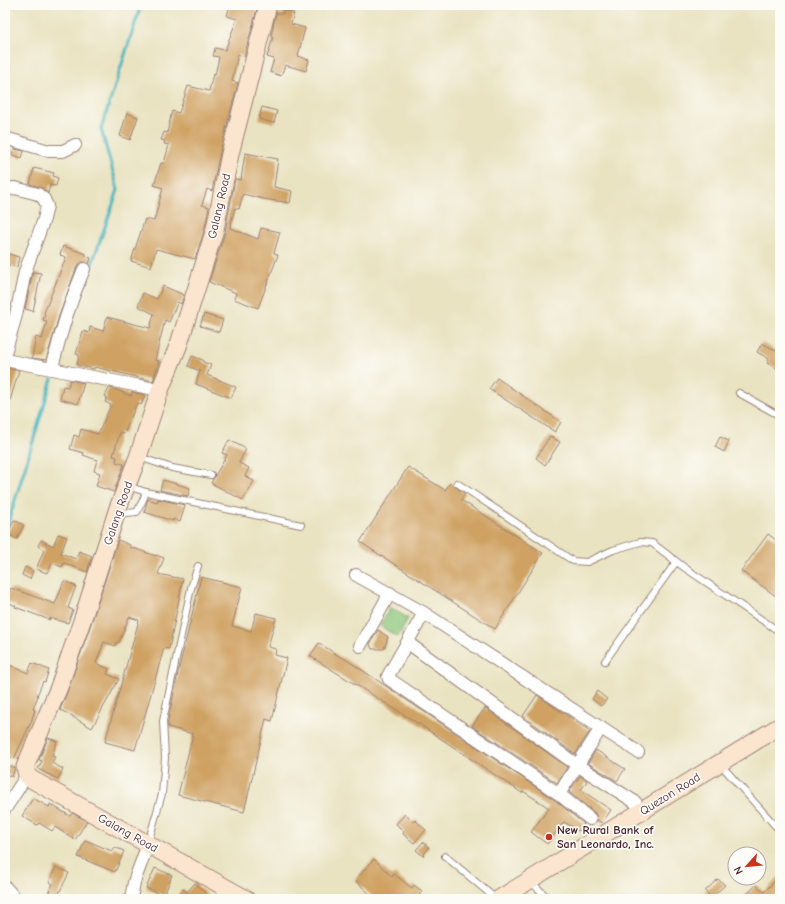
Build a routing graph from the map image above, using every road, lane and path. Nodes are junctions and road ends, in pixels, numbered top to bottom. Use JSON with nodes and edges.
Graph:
{"nodes":[{"id":1,"x":268,"y":5,"type":"edge"},
{"id":2,"x":5,"y":138,"type":"edge"},
{"id":3,"x":75,"y":145,"type":"dead end"},
{"id":4,"x":5,"y":192,"type":"edge"},
{"id":5,"x":84,"y":269,"type":"dead end"},
{"id":6,"x":5,"y":353,"type":"edge"},
{"id":7,"x":5,"y":360,"type":"edge"},
{"id":8,"x":52,"y":368,"type":"junction"},
{"id":9,"x":160,"y":390,"type":"junction"},
{"id":10,"x":739,"y":393,"type":"dead end"},
{"id":11,"x":780,"y":416,"type":"edge"},
{"id":12,"x":138,"y":457,"type":"junction"},
{"id":13,"x":211,"y":475,"type":"dead end"},
{"id":14,"x":457,"y":483,"type":"dead end"},
{"id":15,"x":127,"y":485,"type":"junction"},
{"id":16,"x":146,"y":492,"type":"junction"},
{"id":17,"x":118,"y":508,"type":"junction"},
{"id":18,"x":301,"y":525,"type":"dead end"},
{"id":19,"x":676,"y":562,"type":"junction"},
{"id":20,"x":198,"y":566,"type":"dead end"},
{"id":21,"x":356,"y":575,"type":"dead end"},
{"id":22,"x":390,"y":593,"type":"junction"},
{"id":23,"x":424,"y":613,"type":"junction"},
{"id":24,"x":780,"y":632,"type":"edge"},
{"id":25,"x":408,"y":643,"type":"junction"},
{"id":26,"x":360,"y":646,"type":"dead end"},
{"id":27,"x":605,"y":661,"type":"dead end"},
{"id":28,"x":780,"y":726,"type":"edge"},
{"id":29,"x":601,"y":728,"type":"junction"},
{"id":30,"x":638,"y":752,"type":"dead end"},
{"id":31,"x":719,"y":764,"type":"junction"},
{"id":32,"x":578,"y":766,"type":"junction"},
{"id":33,"x":27,"y":775,"type":"junction"},
{"id":34,"x":559,"y":794,"type":"junction"},
{"id":35,"x":7,"y":803,"type":"edge"},
{"id":36,"x":642,"y":812,"type":"junction"},
{"id":37,"x":590,"y":819,"type":"dead end"},
{"id":38,"x":780,"y":831,"type":"edge"},
{"id":39,"x":148,"y":844,"type":"junction"},
{"id":40,"x":445,"y":856,"type":"dead end"},
{"id":41,"x":530,"y":880,"type":"junction"},
{"id":42,"x":5,"y":887,"type":"edge"},
{"id":43,"x":16,"y":899,"type":"edge"},
{"id":44,"x":131,"y":899,"type":"edge"},
{"id":45,"x":246,"y":899,"type":"edge"},
{"id":46,"x":496,"y":899,"type":"edge"},
{"id":47,"x":499,"y":899,"type":"edge"},
{"id":48,"x":549,"y":899,"type":"edge"}],
"edges":[{"from":1,"to":9,"type":"street","name":"Galang Road"},
{"from":2,"to":3,"type":"street"},
{"from":4,"to":6,"type":"street"},
{"from":5,"to":8,"type":"street"},
{"from":7,"to":8,"type":"street"},
{"from":8,"to":9,"type":"street"},
{"from":9,"to":12,"type":"street","name":"Galang Road"},
{"from":10,"to":11,"type":"lane"},
{"from":12,"to":13,"type":"lane"},
{"from":12,"to":15,"type":"street","name":"Galang Road"},
{"from":14,"to":19,"type":"lane"},
{"from":15,"to":16,"type":"lane"},
{"from":15,"to":17,"type":"street","name":"Galang Road"},
{"from":16,"to":17,"type":"lane"},
{"from":16,"to":18,"type":"lane"},
{"from":17,"to":33,"type":"street","name":"Galang Road"},
{"from":19,"to":24,"type":"lane"},
{"from":19,"to":27,"type":"lane"},
{"from":20,"to":39,"type":"lane"},
{"from":21,"to":22,"type":"street"},
{"from":22,"to":23,"type":"street"},
{"from":22,"to":26,"type":"street"},
{"from":23,"to":25,"type":"street"},
{"from":23,"to":29,"type":"street"},
{"from":25,"to":32,"type":"street"},
{"from":25,"to":34,"type":"street"},
{"from":28,"to":31,"type":"street","name":"Quezon Road"},
{"from":29,"to":30,"type":"street"},
{"from":29,"to":32,"type":"street"},
{"from":31,"to":36,"type":"street","name":"Quezon Road"},
{"from":31,"to":38,"type":"lane"},
{"from":32,"to":34,"type":"street"},
{"from":32,"to":36,"type":"street"},
{"from":33,"to":35,"type":"street"},
{"from":33,"to":39,"type":"street","name":"Galang Road"},
{"from":34,"to":37,"type":"street"},
{"from":36,"to":41,"type":"street","name":"Quezon Road"},
{"from":39,"to":44,"type":"street"},
{"from":39,"to":45,"type":"street","name":"Galang Road"},
{"from":40,"to":46,"type":"lane"},
{"from":41,"to":47,"type":"street","name":"Quezon Road"},
{"from":41,"to":48,"type":"lane"},
{"from":42,"to":43,"type":"street"}]}
